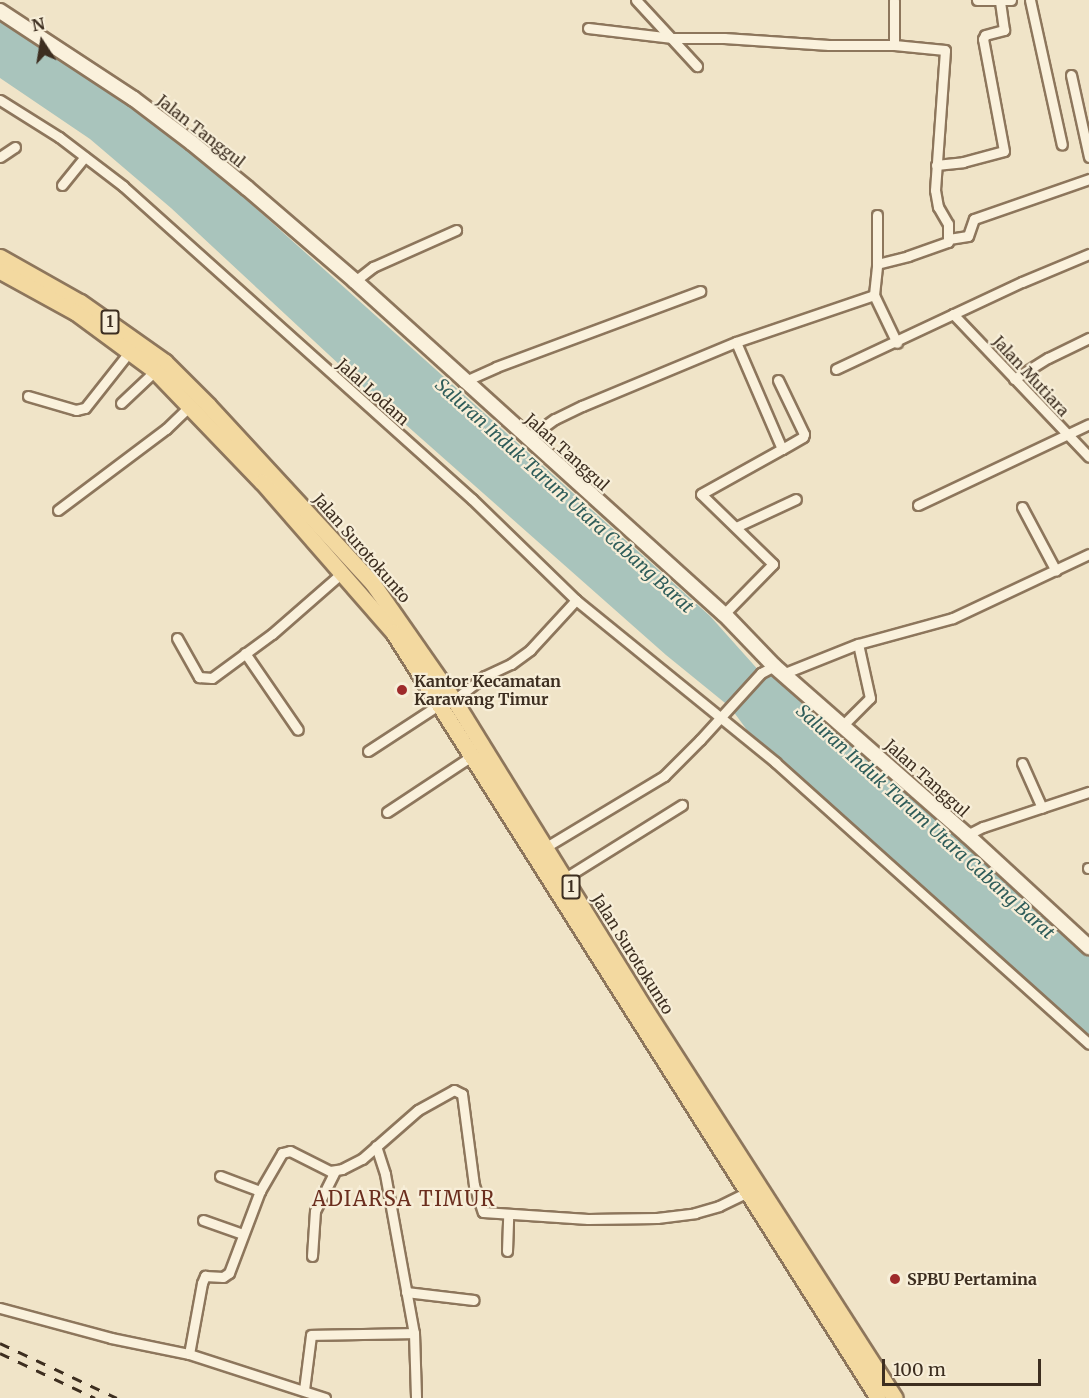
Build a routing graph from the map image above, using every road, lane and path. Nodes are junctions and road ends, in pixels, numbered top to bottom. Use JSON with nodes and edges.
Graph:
{"nodes":[{"id":1,"x":636,"y":0,"type":"edge"},
{"id":2,"x":894,"y":0,"type":"edge"},
{"id":3,"x":977,"y":0,"type":"edge"},
{"id":4,"x":1011,"y":0,"type":"edge"},
{"id":5,"x":1030,"y":0,"type":"edge"},
{"id":6,"x":1000,"y":2,"type":"junction"},
{"id":7,"x":0,"y":11,"type":"edge"},
{"id":8,"x":588,"y":28,"type":"dead end"},
{"id":9,"x":672,"y":38,"type":"junction"},
{"id":10,"x":894,"y":45,"type":"junction"},
{"id":11,"x":697,"y":66,"type":"dead end"},
{"id":12,"x":1071,"y":75,"type":"dead end"},
{"id":13,"x":0,"y":100,"type":"edge"},
{"id":14,"x":1062,"y":145,"type":"dead end"},
{"id":15,"x":15,"y":147,"type":"dead end"},
{"id":16,"x":0,"y":157,"type":"edge"},
{"id":17,"x":85,"y":157,"type":"junction"},
{"id":18,"x":1089,"y":157,"type":"edge"},
{"id":19,"x":936,"y":165,"type":"junction"},
{"id":20,"x":1089,"y":179,"type":"edge"},
{"id":21,"x":62,"y":185,"type":"dead end"},
{"id":22,"x":877,"y":215,"type":"dead end"},
{"id":23,"x":456,"y":230,"type":"dead end"},
{"id":24,"x":949,"y":239,"type":"junction"},
{"id":25,"x":1089,"y":254,"type":"edge"},
{"id":26,"x":0,"y":257,"type":"edge"},
{"id":27,"x":877,"y":264,"type":"junction"},
{"id":28,"x":0,"y":272,"type":"edge"},
{"id":29,"x":355,"y":282,"type":"junction"},
{"id":30,"x":700,"y":291,"type":"dead end"},
{"id":31,"x":874,"y":295,"type":"junction"},
{"id":32,"x":953,"y":314,"type":"junction"},
{"id":33,"x":1089,"y":338,"type":"edge"},
{"id":34,"x":736,"y":342,"type":"junction"},
{"id":35,"x":897,"y":343,"type":"junction"},
{"id":36,"x":130,"y":351,"type":"junction"},
{"id":37,"x":836,"y":369,"type":"dead end"},
{"id":38,"x":155,"y":371,"type":"junction"},
{"id":39,"x":778,"y":380,"type":"dead end"},
{"id":40,"x":1014,"y":380,"type":"junction"},
{"id":41,"x":463,"y":382,"type":"junction"},
{"id":42,"x":28,"y":396,"type":"dead end"},
{"id":43,"x":121,"y":403,"type":"dead end"},
{"id":44,"x":189,"y":407,"type":"junction"},
{"id":45,"x":1089,"y":424,"type":"edge"},
{"id":46,"x":1066,"y":435,"type":"junction"},
{"id":47,"x":527,"y":439,"type":"junction"},
{"id":48,"x":782,"y":449,"type":"junction"},
{"id":49,"x":1089,"y":456,"type":"edge"},
{"id":50,"x":796,"y":499,"type":"dead end"},
{"id":51,"x":918,"y":505,"type":"dead end"},
{"id":52,"x":1022,"y":507,"type":"dead end"},
{"id":53,"x":58,"y":510,"type":"dead end"},
{"id":54,"x":309,"y":524,"type":"junction"},
{"id":55,"x":736,"y":527,"type":"junction"},
{"id":56,"x":1089,"y":554,"type":"edge"},
{"id":57,"x":1056,"y":571,"type":"junction"},
{"id":58,"x":343,"y":572,"type":"junction"},
{"id":59,"x":576,"y":600,"type":"junction"},
{"id":60,"x":724,"y":614,"type":"junction"},
{"id":61,"x":177,"y":638,"type":"dead end"},
{"id":62,"x":858,"y":644,"type":"junction"},
{"id":63,"x":245,"y":653,"type":"junction"},
{"id":64,"x":780,"y":670,"type":"junction"},
{"id":65,"x":447,"y":702,"type":"junction"},
{"id":66,"x":719,"y":716,"type":"junction"},
{"id":67,"x":460,"y":724,"type":"junction"},
{"id":68,"x":843,"y":725,"type":"junction"},
{"id":69,"x":298,"y":730,"type":"dead end"},
{"id":70,"x":368,"y":751,"type":"dead end"},
{"id":71,"x":473,"y":755,"type":"junction"},
{"id":72,"x":1022,"y":763,"type":"dead end"},
{"id":73,"x":1089,"y":792,"type":"edge"},
{"id":74,"x":682,"y":805,"type":"dead end"},
{"id":75,"x":1042,"y":808,"type":"junction"},
{"id":76,"x":387,"y":812,"type":"dead end"},
{"id":77,"x":967,"y":835,"type":"junction"},
{"id":78,"x":546,"y":847,"type":"junction"},
{"id":79,"x":565,"y":878,"type":"junction"},
{"id":80,"x":1089,"y":947,"type":"edge"},
{"id":81,"x":1089,"y":1044,"type":"edge"},
{"id":82,"x":376,"y":1146,"type":"junction"},
{"id":83,"x":335,"y":1171,"type":"junction"},
{"id":84,"x":220,"y":1176,"type":"dead end"},
{"id":85,"x":260,"y":1191,"type":"junction"},
{"id":86,"x":747,"y":1193,"type":"junction"},
{"id":87,"x":508,"y":1215,"type":"junction"},
{"id":88,"x":203,"y":1220,"type":"dead end"},
{"id":89,"x":243,"y":1234,"type":"junction"},
{"id":90,"x":507,"y":1251,"type":"dead end"},
{"id":91,"x":312,"y":1256,"type":"dead end"},
{"id":92,"x":406,"y":1292,"type":"junction"},
{"id":93,"x":474,"y":1300,"type":"dead end"},
{"id":94,"x":0,"y":1308,"type":"edge"},
{"id":95,"x":414,"y":1333,"type":"junction"},
{"id":96,"x":189,"y":1354,"type":"junction"},
{"id":97,"x":304,"y":1390,"type":"junction"},
{"id":98,"x":325,"y":1398,"type":"edge"},
{"id":99,"x":416,"y":1398,"type":"edge"},
{"id":100,"x":878,"y":1398,"type":"edge"},
{"id":101,"x":895,"y":1398,"type":"edge"}],
"edges":[{"from":1,"to":9,"type":"street"},
{"from":2,"to":10,"type":"street"},
{"from":3,"to":6,"type":"street"},
{"from":4,"to":6,"type":"street"},
{"from":5,"to":14,"type":"street"},
{"from":6,"to":19,"type":"street"},
{"from":7,"to":29,"type":"street","name":"Jalan Tanggul"},
{"from":8,"to":9,"type":"street"},
{"from":9,"to":10,"type":"street"},
{"from":9,"to":11,"type":"street"},
{"from":10,"to":19,"type":"street"},
{"from":12,"to":18,"type":"street"},
{"from":13,"to":17,"type":"street","name":"Jalal Lodam"},
{"from":15,"to":16,"type":"street"},
{"from":17,"to":21,"type":"street"},
{"from":17,"to":59,"type":"street","name":"Jalal Lodam"},
{"from":19,"to":24,"type":"street"},
{"from":20,"to":24,"type":"street"},
{"from":22,"to":27,"type":"street"},
{"from":23,"to":29,"type":"street"},
{"from":24,"to":27,"type":"street"},
{"from":25,"to":32,"type":"street"},
{"from":26,"to":54,"type":"main road","name":"Jalan Surotokunto","number":"1"},
{"from":27,"to":31,"type":"street"},
{"from":28,"to":36,"type":"main road","number":"1"},
{"from":29,"to":41,"type":"street","name":"Jalan Tanggul"},
{"from":30,"to":41,"type":"street"},
{"from":31,"to":34,"type":"street"},
{"from":31,"to":35,"type":"street"},
{"from":32,"to":35,"type":"street"},
{"from":32,"to":40,"type":"street","name":"Jalan Mutiara"},
{"from":33,"to":40,"type":"street"},
{"from":34,"to":47,"type":"street"},
{"from":34,"to":48,"type":"street"},
{"from":35,"to":37,"type":"street"},
{"from":36,"to":38,"type":"main road","number":"1"},
{"from":36,"to":42,"type":"street"},
{"from":38,"to":43,"type":"street"},
{"from":38,"to":44,"type":"main road","number":"1"},
{"from":39,"to":48,"type":"street"},
{"from":40,"to":46,"type":"street","name":"Jalan Mutiara"},
{"from":41,"to":47,"type":"street","name":"Jalan Tanggul"},
{"from":44,"to":53,"type":"street"},
{"from":44,"to":54,"type":"main road","name":"Jalan Surotokunto","number":"1"},
{"from":45,"to":46,"type":"street"},
{"from":46,"to":49,"type":"street","name":"Jalan Mutiara"},
{"from":46,"to":51,"type":"street"},
{"from":47,"to":60,"type":"street","name":"Jalan Tanggul"},
{"from":48,"to":55,"type":"street"},
{"from":50,"to":55,"type":"street"},
{"from":52,"to":57,"type":"street"},
{"from":54,"to":58,"type":"main road","name":"Jalan Surotokunto","number":"1"},
{"from":54,"to":65,"type":"main road","name":"Jalan Surotokunto","number":"1"},
{"from":55,"to":60,"type":"street"},
{"from":56,"to":57,"type":"street"},
{"from":57,"to":62,"type":"street"},
{"from":58,"to":63,"type":"street"},
{"from":58,"to":65,"type":"main road","name":"Jalan Surotokunto","number":"1"},
{"from":59,"to":65,"type":"street"},
{"from":59,"to":66,"type":"street","name":"Jalal Lodam"},
{"from":60,"to":64,"type":"street","name":"Jalan Tanggul"},
{"from":61,"to":63,"type":"street"},
{"from":62,"to":64,"type":"street"},
{"from":62,"to":68,"type":"street"},
{"from":63,"to":69,"type":"street"},
{"from":64,"to":66,"type":"street"},
{"from":64,"to":68,"type":"street","name":"Jalan Tanggul"},
{"from":65,"to":67,"type":"main road","name":"Jalan Surotokunto","number":"1"},
{"from":65,"to":70,"type":"street"},
{"from":66,"to":78,"type":"street"},
{"from":66,"to":81,"type":"street","name":"Jalal Lodam"},
{"from":67,"to":71,"type":"main road","name":"Jalan Surotokunto","number":"1"},
{"from":67,"to":78,"type":"main road","name":"Jalan Surotokunto","number":"1"},
{"from":68,"to":77,"type":"street","name":"Jalan Tanggul"},
{"from":71,"to":76,"type":"street"},
{"from":71,"to":86,"type":"main road","name":"Jalan Surotokunto","number":"1"},
{"from":72,"to":75,"type":"street"},
{"from":73,"to":75,"type":"street"},
{"from":74,"to":79,"type":"street"},
{"from":75,"to":77,"type":"street"},
{"from":77,"to":80,"type":"street","name":"Jalan Tanggul"},
{"from":78,"to":79,"type":"main road","name":"Jalan Surotokunto","number":"1"},
{"from":79,"to":101,"type":"main road","name":"Jalan Surotokunto","number":"1"},
{"from":82,"to":83,"type":"street"},
{"from":82,"to":87,"type":"street"},
{"from":82,"to":92,"type":"street"},
{"from":83,"to":85,"type":"street"},
{"from":83,"to":91,"type":"street"},
{"from":84,"to":85,"type":"street"},
{"from":85,"to":89,"type":"street"},
{"from":86,"to":87,"type":"street"},
{"from":86,"to":100,"type":"main road","name":"Jalan Surotokunto","number":"1"},
{"from":87,"to":90,"type":"street"},
{"from":88,"to":89,"type":"street"},
{"from":89,"to":96,"type":"street"},
{"from":92,"to":93,"type":"street"},
{"from":92,"to":95,"type":"street"},
{"from":94,"to":96,"type":"street"},
{"from":95,"to":97,"type":"street"},
{"from":95,"to":99,"type":"street"},
{"from":96,"to":97,"type":"street"},
{"from":97,"to":98,"type":"street"}]}
